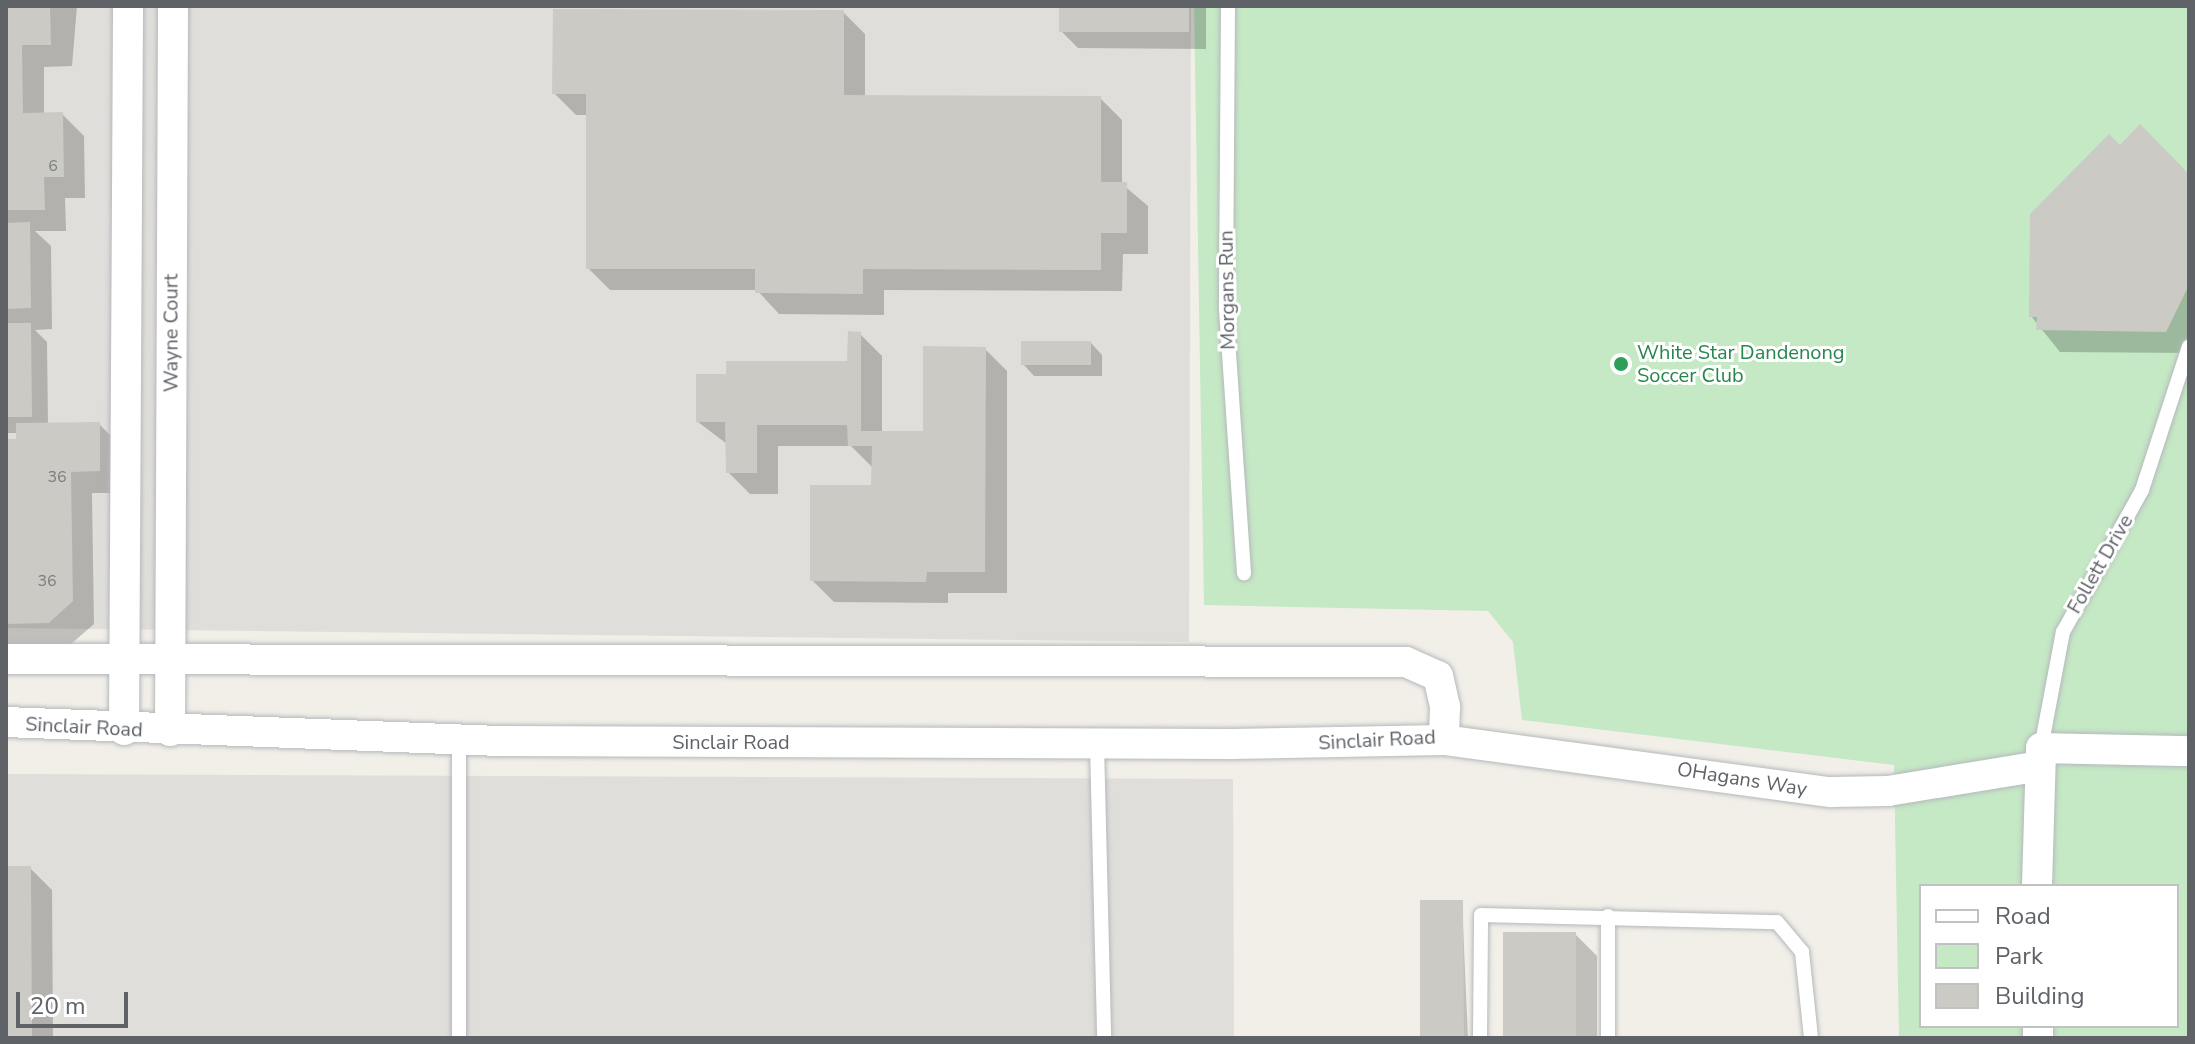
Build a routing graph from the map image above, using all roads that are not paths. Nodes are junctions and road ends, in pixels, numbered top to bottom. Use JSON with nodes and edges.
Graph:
{"nodes":[{"id":1,"x":128,"y":6,"type":"edge"},
{"id":2,"x":173,"y":6,"type":"edge"},
{"id":3,"x":1228,"y":6,"type":"edge"},
{"id":4,"x":127,"y":143,"type":"junction"},
{"id":5,"x":172,"y":144,"type":"junction"},
{"id":6,"x":126,"y":344,"type":"junction"},
{"id":7,"x":171,"y":345,"type":"junction"},
{"id":8,"x":2189,"y":346,"type":"edge"},
{"id":9,"x":1244,"y":573,"type":"dead end"},
{"id":10,"x":6,"y":659,"type":"edge"},
{"id":11,"x":125,"y":660,"type":"junction"},
{"id":12,"x":170,"y":660,"type":"junction"},
{"id":13,"x":6,"y":722,"type":"edge"},
{"id":14,"x":124,"y":730,"type":"junction"},
{"id":15,"x":170,"y":731,"type":"junction"},
{"id":16,"x":459,"y":739,"type":"junction"},
{"id":17,"x":1444,"y":740,"type":"junction"},
{"id":18,"x":1097,"y":744,"type":"junction"},
{"id":19,"x":2189,"y":751,"type":"edge"},
{"id":20,"x":2040,"y":757,"type":"junction"},
{"id":21,"x":2037,"y":884,"type":"edge"},
{"id":22,"x":1608,"y":916,"type":"junction"},
{"id":23,"x":459,"y":1038,"type":"edge"},
{"id":24,"x":1104,"y":1038,"type":"edge"},
{"id":25,"x":1480,"y":1038,"type":"edge"},
{"id":26,"x":1608,"y":1038,"type":"edge"},
{"id":27,"x":1811,"y":1038,"type":"edge"}],
"edges":[{"from":1,"to":4,"type":"street"},
{"from":2,"to":5,"type":"street","name":"Wayne Court"},
{"from":3,"to":9,"type":"lane","name":"Morgans Run"},
{"from":4,"to":5,"type":"street"},
{"from":4,"to":6,"type":"street"},
{"from":5,"to":7,"type":"street","name":"Wayne Court"},
{"from":6,"to":7,"type":"street"},
{"from":6,"to":11,"type":"street"},
{"from":7,"to":12,"type":"street","name":"Wayne Court"},
{"from":8,"to":20,"type":"lane","name":"Follett Drive"},
{"from":10,"to":11,"type":"street","name":"Sinclair Road"},
{"from":11,"to":12,"type":"street","name":"Sinclair Road"},
{"from":11,"to":14,"type":"street"},
{"from":12,"to":15,"type":"street","name":"Wayne Court"},
{"from":12,"to":17,"type":"street","name":"Sinclair Road"},
{"from":13,"to":14,"type":"street","name":"Sinclair Road"},
{"from":14,"to":15,"type":"street","name":"Sinclair Road"},
{"from":15,"to":16,"type":"street","name":"Sinclair Road"},
{"from":16,"to":18,"type":"street","name":"Sinclair Road"},
{"from":16,"to":23,"type":"lane"},
{"from":17,"to":18,"type":"street","name":"Sinclair Road"},
{"from":17,"to":20,"type":"street","name":"OHagans Way"},
{"from":18,"to":24,"type":"lane"},
{"from":19,"to":20,"type":"street","name":"OHagans Way"},
{"from":20,"to":21,"type":"street","name":"Follett Drive"},
{"from":22,"to":25,"type":"lane"},
{"from":22,"to":26,"type":"lane"},
{"from":22,"to":27,"type":"lane"}]}
